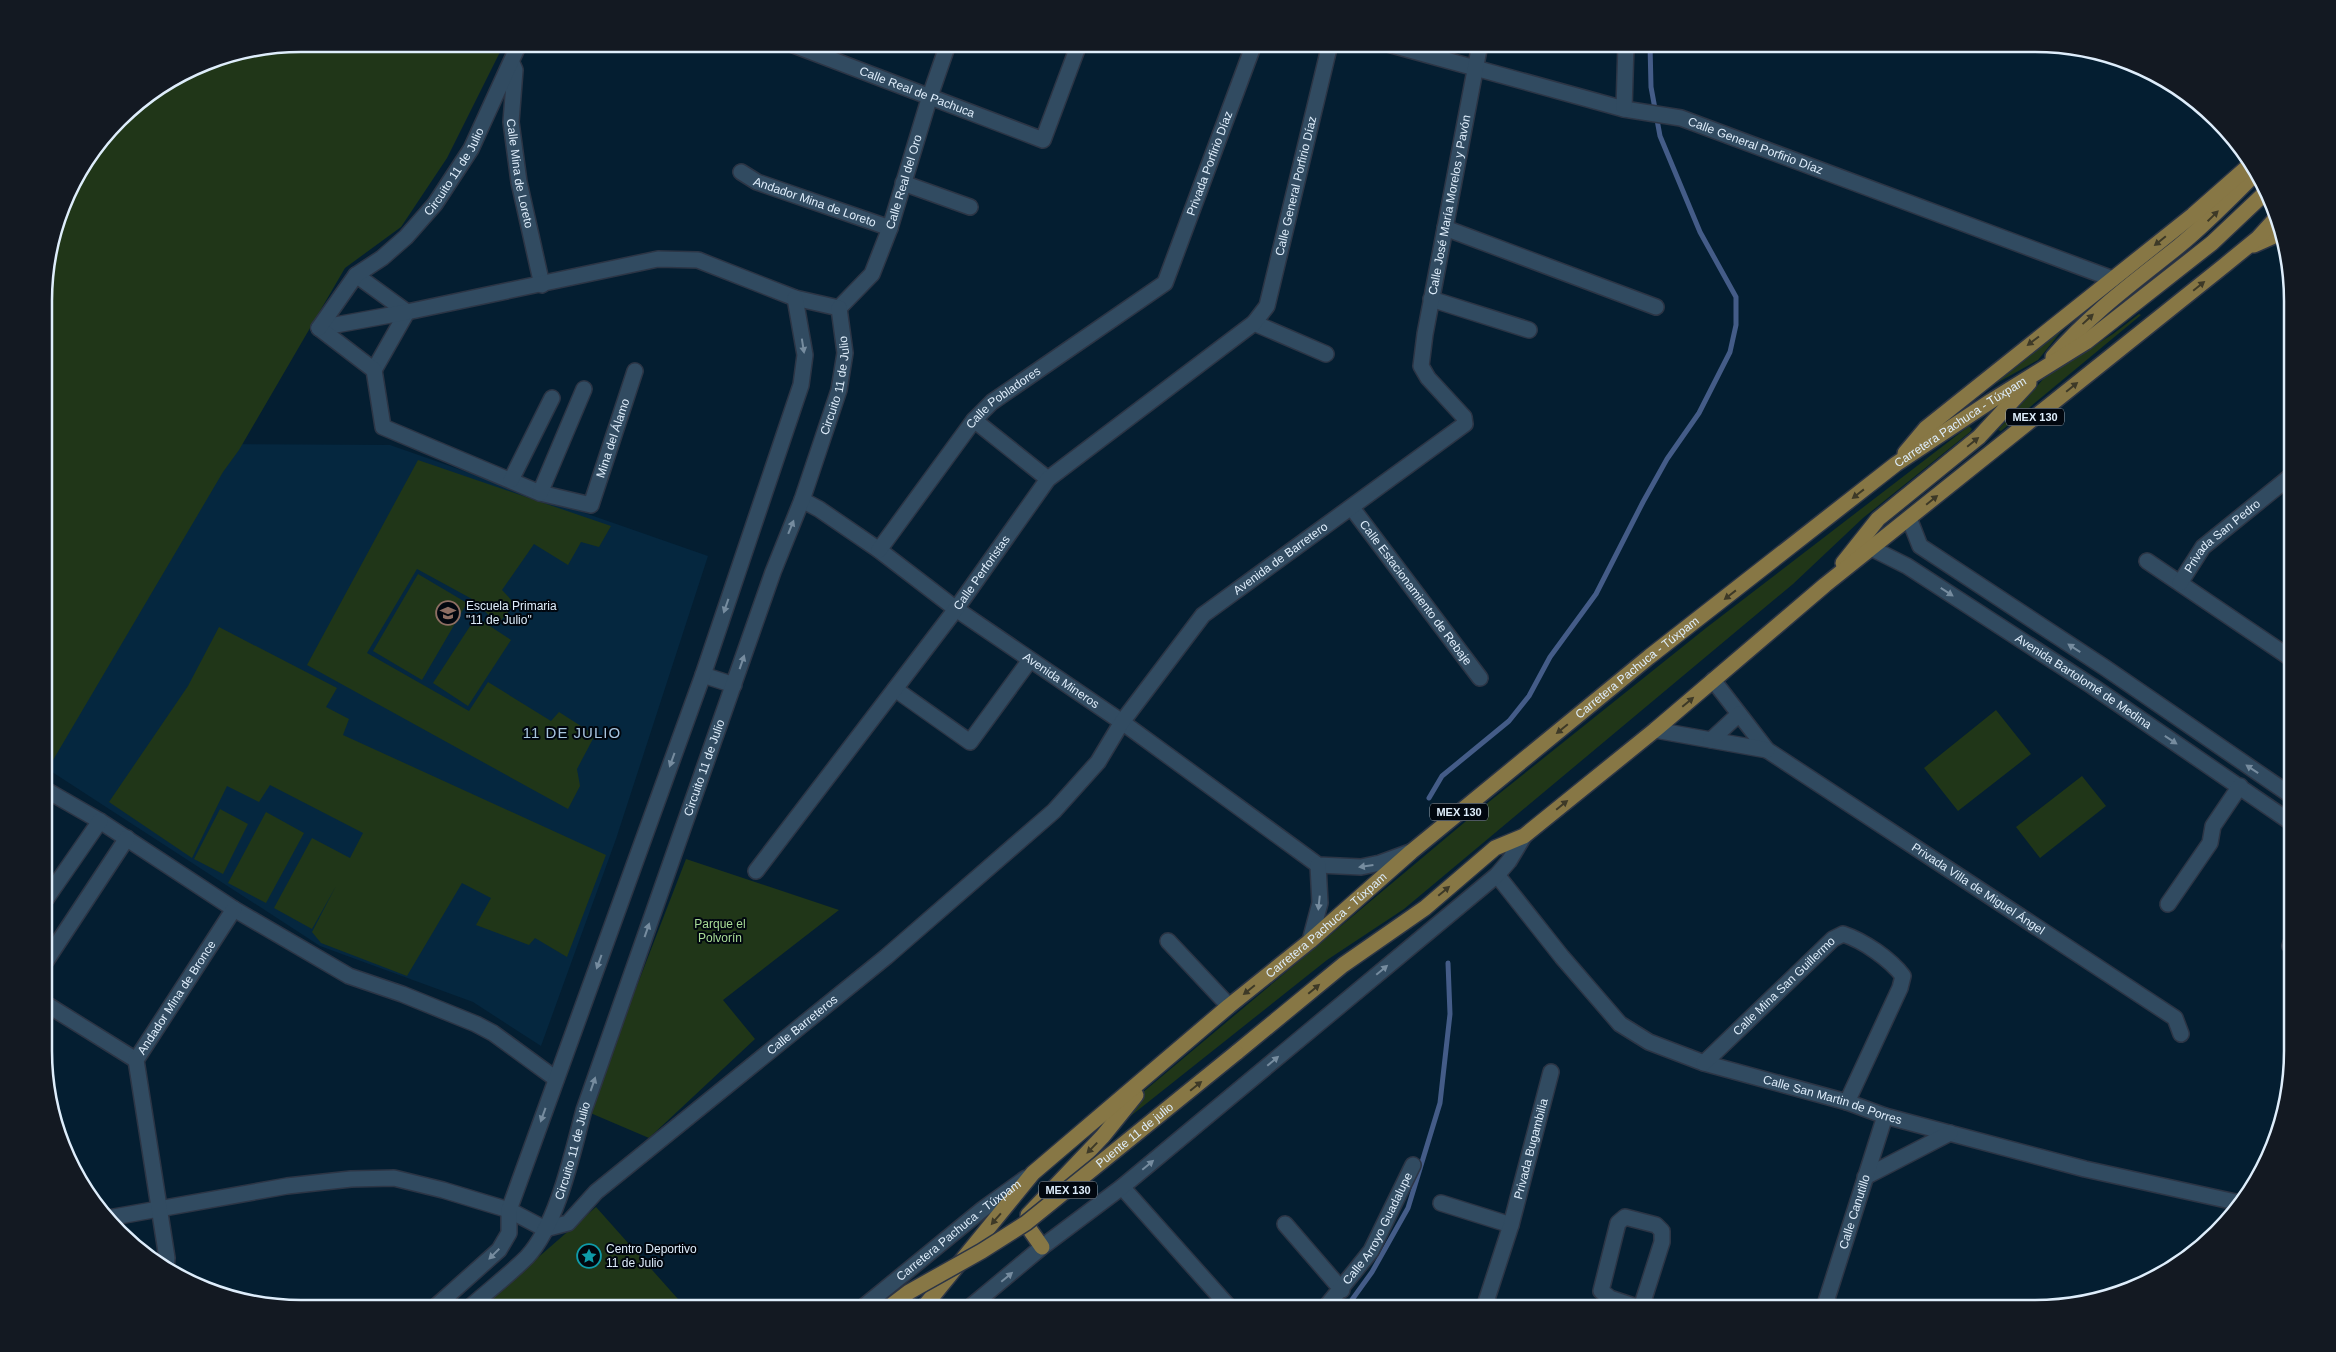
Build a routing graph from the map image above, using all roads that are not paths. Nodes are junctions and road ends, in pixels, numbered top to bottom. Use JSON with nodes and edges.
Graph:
{"nodes":[{"id":1,"x":516,"y":52,"type":"edge"},
{"id":2,"x":812,"y":52,"type":"edge"},
{"id":3,"x":945,"y":52,"type":"edge"},
{"id":4,"x":1073,"y":52,"type":"edge"},
{"id":5,"x":1251,"y":52,"type":"edge"},
{"id":6,"x":1328,"y":52,"type":"edge"},
{"id":7,"x":1419,"y":52,"type":"edge"},
{"id":8,"x":1479,"y":52,"type":"edge"},
{"id":9,"x":1626,"y":52,"type":"edge"},
{"id":10,"x":512,"y":64,"type":"junction"},
{"id":11,"x":1476,"y":67,"type":"junction"},
{"id":12,"x":930,"y":96,"type":"junction"},
{"id":13,"x":1630,"y":110,"type":"junction"},
{"id":14,"x":2245,"y":169,"type":"edge"},
{"id":15,"x":741,"y":172,"type":"dead end"},
{"id":16,"x":2251,"y":178,"type":"edge"},
{"id":17,"x":903,"y":183,"type":"junction"},
{"id":18,"x":2261,"y":197,"type":"edge"},
{"id":19,"x":970,"y":208,"type":"dead end"},
{"id":20,"x":2271,"y":224,"type":"edge"},
{"id":21,"x":890,"y":228,"type":"junction"},
{"id":22,"x":1445,"y":228,"type":"junction"},
{"id":23,"x":2275,"y":236,"type":"edge"},
{"id":24,"x":2244,"y":250,"type":"junction"},
{"id":25,"x":356,"y":275,"type":"junction"},
{"id":26,"x":2113,"y":280,"type":"junction"},
{"id":27,"x":542,"y":284,"type":"junction"},
{"id":28,"x":1164,"y":284,"type":"joint"},
{"id":29,"x":796,"y":298,"type":"junction"},
{"id":30,"x":1431,"y":299,"type":"junction"},
{"id":31,"x":1656,"y":307,"type":"dead end"},
{"id":32,"x":839,"y":308,"type":"junction"},
{"id":33,"x":407,"y":312,"type":"junction"},
{"id":34,"x":1254,"y":323,"type":"junction"},
{"id":35,"x":320,"y":328,"type":"junction"},
{"id":36,"x":1528,"y":330,"type":"dead end"},
{"id":37,"x":1326,"y":354,"type":"dead end"},
{"id":38,"x":2043,"y":368,"type":"junction"},
{"id":39,"x":374,"y":370,"type":"junction"},
{"id":40,"x":635,"y":371,"type":"dead end"},
{"id":41,"x":584,"y":389,"type":"dead end"},
{"id":42,"x":552,"y":398,"type":"dead end"},
{"id":43,"x":974,"y":420,"type":"junction"},
{"id":44,"x":1465,"y":424,"type":"joint"},
{"id":45,"x":1896,"y":464,"type":"junction"},
{"id":46,"x":1048,"y":479,"type":"junction"},
{"id":47,"x":510,"y":480,"type":"junction"},
{"id":48,"x":2284,"y":481,"type":"edge"},
{"id":49,"x":540,"y":493,"type":"junction"},
{"id":50,"x":802,"y":500,"type":"junction"},
{"id":51,"x":1352,"y":508,"type":"junction"},
{"id":52,"x":1909,"y":518,"type":"junction"},
{"id":53,"x":1871,"y":548,"type":"junction"},
{"id":54,"x":878,"y":550,"type":"junction"},
{"id":55,"x":2147,"y":561,"type":"dead end"},
{"id":56,"x":2180,"y":583,"type":"junction"},
{"id":57,"x":1825,"y":585,"type":"junction"},
{"id":58,"x":956,"y":609,"type":"junction"},
{"id":59,"x":2284,"y":654,"type":"edge"},
{"id":60,"x":1030,"y":660,"type":"junction"},
{"id":61,"x":2104,"y":668,"type":"junction"},
{"id":62,"x":702,"y":675,"type":"junction"},
{"id":63,"x":1480,"y":678,"type":"dead end"},
{"id":64,"x":1714,"y":680,"type":"junction"},
{"id":65,"x":734,"y":685,"type":"junction"},
{"id":66,"x":2092,"y":686,"type":"junction"},
{"id":67,"x":895,"y":689,"type":"junction"},
{"id":68,"x":1739,"y":714,"type":"junction"},
{"id":69,"x":1122,"y":722,"type":"junction"},
{"id":70,"x":1655,"y":730,"type":"junction"},
{"id":71,"x":1711,"y":740,"type":"junction"},
{"id":72,"x":1767,"y":750,"type":"junction"},
{"id":73,"x":2240,"y":786,"type":"junction"},
{"id":74,"x":2284,"y":791,"type":"edge"},
{"id":75,"x":52,"y":793,"type":"edge"},
{"id":76,"x":2284,"y":817,"type":"edge"},
{"id":77,"x":100,"y":821,"type":"junction"},
{"id":78,"x":1524,"y":836,"type":"junction"},
{"id":79,"x":127,"y":838,"type":"junction"},
{"id":80,"x":1411,"y":852,"type":"junction"},
{"id":81,"x":1318,"y":865,"type":"junction"},
{"id":82,"x":756,"y":871,"type":"dead end"},
{"id":83,"x":1497,"y":875,"type":"junction"},
{"id":84,"x":52,"y":889,"type":"edge"},
{"id":85,"x":2168,"y":904,"type":"dead end"},
{"id":86,"x":234,"y":909,"type":"junction"},
{"id":87,"x":1168,"y":941,"type":"dead end"},
{"id":88,"x":1310,"y":941,"type":"junction"},
{"id":89,"x":52,"y":952,"type":"edge"},
{"id":90,"x":1230,"y":1006,"type":"junction"},
{"id":91,"x":52,"y":1008,"type":"edge"},
{"id":92,"x":2181,"y":1034,"type":"dead end"},
{"id":93,"x":136,"y":1060,"type":"junction"},
{"id":94,"x":1704,"y":1063,"type":"junction"},
{"id":95,"x":1156,"y":1070,"type":"junction"},
{"id":96,"x":1551,"y":1072,"type":"dead end"},
{"id":97,"x":556,"y":1079,"type":"junction"},
{"id":98,"x":1847,"y":1102,"type":"junction"},
{"id":99,"x":1886,"y":1116,"type":"junction"},
{"id":100,"x":1950,"y":1133,"type":"junction"},
{"id":101,"x":1414,"y":1165,"type":"dead end"},
{"id":102,"x":1033,"y":1173,"type":"junction"},
{"id":103,"x":1866,"y":1178,"type":"junction"},
{"id":104,"x":1122,"y":1187,"type":"junction"},
{"id":105,"x":2232,"y":1201,"type":"edge"},
{"id":106,"x":1441,"y":1203,"type":"dead end"},
{"id":107,"x":160,"y":1208,"type":"junction"},
{"id":108,"x":509,"y":1210,"type":"junction"},
{"id":109,"x":116,"y":1217,"type":"edge"},
{"id":110,"x":1285,"y":1224,"type":"dead end"},
{"id":111,"x":1511,"y":1225,"type":"junction"},
{"id":112,"x":545,"y":1229,"type":"junction"},
{"id":113,"x":1042,"y":1247,"type":"junction"},
{"id":114,"x":167,"y":1259,"type":"edge"},
{"id":115,"x":1342,"y":1290,"type":"junction"},
{"id":116,"x":443,"y":1300,"type":"edge"},
{"id":117,"x":478,"y":1300,"type":"edge"},
{"id":118,"x":872,"y":1300,"type":"edge"},
{"id":119,"x":898,"y":1300,"type":"edge"},
{"id":120,"x":929,"y":1300,"type":"edge"},
{"id":121,"x":979,"y":1300,"type":"edge"},
{"id":122,"x":1223,"y":1300,"type":"edge"},
{"id":123,"x":1333,"y":1300,"type":"edge"},
{"id":124,"x":1487,"y":1300,"type":"edge"},
{"id":125,"x":1616,"y":1300,"type":"edge"},
{"id":126,"x":1644,"y":1300,"type":"edge"},
{"id":127,"x":1827,"y":1300,"type":"edge"}],
"edges":[{"from":1,"to":10,"type":"street","name":"Circuito 11 de Julio"},
{"from":2,"to":12,"type":"street","name":"Calle Real de Pachuca"},
{"from":3,"to":12,"type":"street","name":"Calle Real del Oro"},
{"from":4,"to":12,"type":"street","name":"Calle Real de Pachuca"},
{"from":5,"to":28,"type":"street","name":"Privada Porfirio Díaz"},
{"from":6,"to":34,"type":"street","name":"Calle General Porfirio Díaz"},
{"from":7,"to":11,"type":"street","name":"Calle General Porfirio Díaz"},
{"from":8,"to":11,"type":"street","name":"Calle José María Morelos y Pavón"},
{"from":9,"to":13,"type":"street"},
{"from":10,"to":25,"type":"street","name":"Circuito 11 de Julio"},
{"from":10,"to":27,"type":"street","name":"Calle Mina de Loreto"},
{"from":11,"to":13,"type":"street","name":"Calle General Porfirio Díaz"},
{"from":11,"to":22,"type":"street","name":"Calle José María Morelos y Pavón"},
{"from":12,"to":17,"type":"street","name":"Calle Real del Oro"},
{"from":13,"to":26,"type":"street","name":"Calle General Porfirio Díaz"},
{"from":14,"to":26,"type":"main road","one_way":true},
{"from":15,"to":21,"type":"street","name":"Andador Mina de Loreto"},
{"from":38,"to":16,"type":"main road","one_way":true},
{"from":17,"to":19,"type":"street"},
{"from":17,"to":21,"type":"street","name":"Calle Real del Oro"},
{"from":18,"to":38,"type":"main road","name":"Carretera Pachuca - Túxpam","number":"MEX 130"},
{"from":20,"to":24,"type":"main road","number":"MEX 130"},
{"from":21,"to":32,"type":"street","name":"Calle Real del Oro"},
{"from":22,"to":30,"type":"street","name":"Calle José María Morelos y Pavón"},
{"from":22,"to":31,"type":"street"},
{"from":23,"to":24,"type":"main road"},
{"from":52,"to":24,"type":"main road","number":"MEX 130","one_way":true},
{"from":25,"to":33,"type":"street"},
{"from":25,"to":35,"type":"street","name":"Circuito 11 de Julio"},
{"from":26,"to":45,"type":"main road","one_way":true},
{"from":27,"to":29,"type":"street"},
{"from":27,"to":33,"type":"street"},
{"from":28,"to":43,"type":"street","name":"Calle Pobladores"},
{"from":29,"to":32,"type":"street"},
{"from":29,"to":62,"type":"street","one_way":true},
{"from":30,"to":36,"type":"street"},
{"from":30,"to":44,"type":"street","name":"Calle José María Morelos y Pavón"},
{"from":32,"to":50,"type":"street","name":"Circuito 11 de Julio"},
{"from":33,"to":35,"type":"street"},
{"from":33,"to":39,"type":"street"},
{"from":34,"to":37,"type":"street"},
{"from":34,"to":46,"type":"street","name":"Calle Perforistas"},
{"from":35,"to":39,"type":"street"},
{"from":38,"to":45,"type":"main road","name":"Carretera Pachuca - Túxpam","number":"MEX 130"},
{"from":57,"to":38,"type":"main road","one_way":true},
{"from":39,"to":47,"type":"street"},
{"from":40,"to":49,"type":"street","name":"Mina del Álamo"},
{"from":41,"to":49,"type":"street"},
{"from":42,"to":47,"type":"street"},
{"from":43,"to":46,"type":"street"},
{"from":43,"to":54,"type":"street","name":"Calle Pobladores"},
{"from":44,"to":51,"type":"street","name":"Avenida de Barretero"},
{"from":45,"to":80,"type":"main road","name":"Carretera Pachuca - Túxpam","number":"MEX 130","one_way":true},
{"from":46,"to":58,"type":"street","name":"Calle Perforistas"},
{"from":47,"to":49,"type":"street"},
{"from":48,"to":56,"type":"street","name":"Privada San Pedro"},
{"from":50,"to":54,"type":"street","name":"Avenida Mineros"},
{"from":65,"to":50,"type":"street","name":"Circuito 11 de Julio","one_way":true},
{"from":51,"to":63,"type":"street","name":"Calle Estacionamiento de Rebaje"},
{"from":51,"to":69,"type":"street","name":"Avenida de Barretero"},
{"from":52,"to":53,"type":"main road","number":"MEX 130"},
{"from":61,"to":52,"type":"street","name":"Avenida Bartolomé de Medina","one_way":true},
{"from":53,"to":57,"type":"main road","number":"MEX 130"},
{"from":53,"to":66,"type":"street","name":"Avenida Bartolomé de Medina","one_way":true},
{"from":54,"to":58,"type":"street","name":"Avenida Mineros"},
{"from":55,"to":56,"type":"street"},
{"from":56,"to":59,"type":"street"},
{"from":57,"to":64,"type":"main road","number":"MEX 130"},
{"from":58,"to":60,"type":"street","name":"Avenida Mineros"},
{"from":58,"to":67,"type":"street","name":"Calle Perforistas"},
{"from":60,"to":67,"type":"street"},
{"from":60,"to":69,"type":"street","name":"Avenida Mineros"},
{"from":61,"to":66,"type":"street"},
{"from":74,"to":61,"type":"street","name":"Avenida Bartolomé de Medina","one_way":true},
{"from":62,"to":65,"type":"street"},
{"from":62,"to":97,"type":"street","one_way":true},
{"from":64,"to":68,"type":"street","name":"Privada Villa de Miguel Ángel"},
{"from":70,"to":64,"type":"main road","number":"MEX 130","one_way":true},
{"from":112,"to":65,"type":"street","name":"Circuito 11 de Julio","one_way":true},
{"from":66,"to":73,"type":"street","name":"Avenida Bartolomé de Medina","one_way":true},
{"from":67,"to":82,"type":"street","name":"Calle Perforistas"},
{"from":68,"to":71,"type":"street"},
{"from":68,"to":72,"type":"street","name":"Privada Villa de Miguel Ángel"},
{"from":69,"to":81,"type":"street","name":"Avenida Mineros"},
{"from":69,"to":112,"type":"street","name":"Calle Barreteros"},
{"from":70,"to":71,"type":"street","name":"Privada Villa de Miguel Ángel"},
{"from":78,"to":70,"type":"main road","number":"MEX 130","one_way":true},
{"from":71,"to":72,"type":"street","name":"Privada Villa de Miguel Ángel"},
{"from":72,"to":92,"type":"street","name":"Privada Villa de Miguel Ángel"},
{"from":73,"to":76,"type":"street","name":"Avenida Bartolomé de Medina"},
{"from":73,"to":85,"type":"street"},
{"from":75,"to":77,"type":"street"},
{"from":77,"to":79,"type":"street"},
{"from":77,"to":84,"type":"street"},
{"from":78,"to":83,"type":"street","number":"MEX 130"},
{"from":119,"to":78,"type":"main road","name":"Puente 11 de julio","number":"MEX 130","one_way":true,"bridge":true},
{"from":79,"to":86,"type":"street"},
{"from":79,"to":89,"type":"street"},
{"from":80,"to":81,"type":"street","one_way":true},
{"from":80,"to":88,"type":"main road","name":"Carretera Pachuca - Túxpam","number":"MEX 130"},
{"from":81,"to":88,"type":"street","one_way":true},
{"from":83,"to":94,"type":"street","name":"Calle San Martin de Porres"},
{"from":104,"to":83,"type":"street","number":"MEX 130","one_way":true},
{"from":86,"to":93,"type":"street","name":"Andador Mina de Bronce"},
{"from":86,"to":97,"type":"street"},
{"from":87,"to":90,"type":"street"},
{"from":88,"to":90,"type":"main road","name":"Carretera Pachuca - Túxpam","number":"MEX 130","one_way":true},
{"from":90,"to":95,"type":"main road","name":"Carretera Pachuca - Túxpam","number":"MEX 130"},
{"from":91,"to":93,"type":"street"},
{"from":93,"to":107,"type":"street","name":"Andador Mina de Bronce"},
{"from":94,"to":98,"type":"street","name":"Calle San Martin de Porres"},
{"from":94,"to":98,"type":"street","name":"Calle Mina San Guillermo"},
{"from":95,"to":102,"type":"main road","name":"Carretera Pachuca - Túxpam","number":"MEX 130"},
{"from":95,"to":113,"type":"main road","one_way":true},
{"from":96,"to":111,"type":"street","name":"Privada Bugambilia"},
{"from":97,"to":108,"type":"street","one_way":true},
{"from":98,"to":99,"type":"street","name":"Calle San Martin de Porres"},
{"from":99,"to":100,"type":"street","name":"Calle San Martin de Porres"},
{"from":99,"to":103,"type":"street","name":"Calle Canutillo"},
{"from":100,"to":103,"type":"street"},
{"from":100,"to":105,"type":"street","name":"Calle San Martin de Porres"},
{"from":101,"to":115,"type":"street","name":"Calle Arroyo Guadalupe"},
{"from":102,"to":118,"type":"street","name":"Carretera Pachuca - Túxpam","number":"MEX 130"},
{"from":102,"to":120,"type":"main road","name":"Carretera Pachuca - Túxpam","number":"MEX 130","one_way":true,"bridge":true},
{"from":103,"to":127,"type":"street","name":"Calle Canutillo"},
{"from":104,"to":113,"type":"street","number":"MEX 130"},
{"from":104,"to":122,"type":"street"},
{"from":106,"to":111,"type":"street"},
{"from":107,"to":108,"type":"street"},
{"from":107,"to":109,"type":"street"},
{"from":107,"to":114,"type":"street","name":"Andador Mina de Bronce"},
{"from":108,"to":112,"type":"street"},
{"from":108,"to":116,"type":"street","one_way":true},
{"from":110,"to":115,"type":"street"},
{"from":111,"to":124,"type":"street","name":"Privada Bugambilia"},
{"from":112,"to":117,"type":"street"},
{"from":121,"to":113,"type":"street","number":"MEX 130","one_way":true},
{"from":115,"to":123,"type":"street","name":"Calle Arroyo Guadalupe"},
{"from":125,"to":126,"type":"street"}]}
